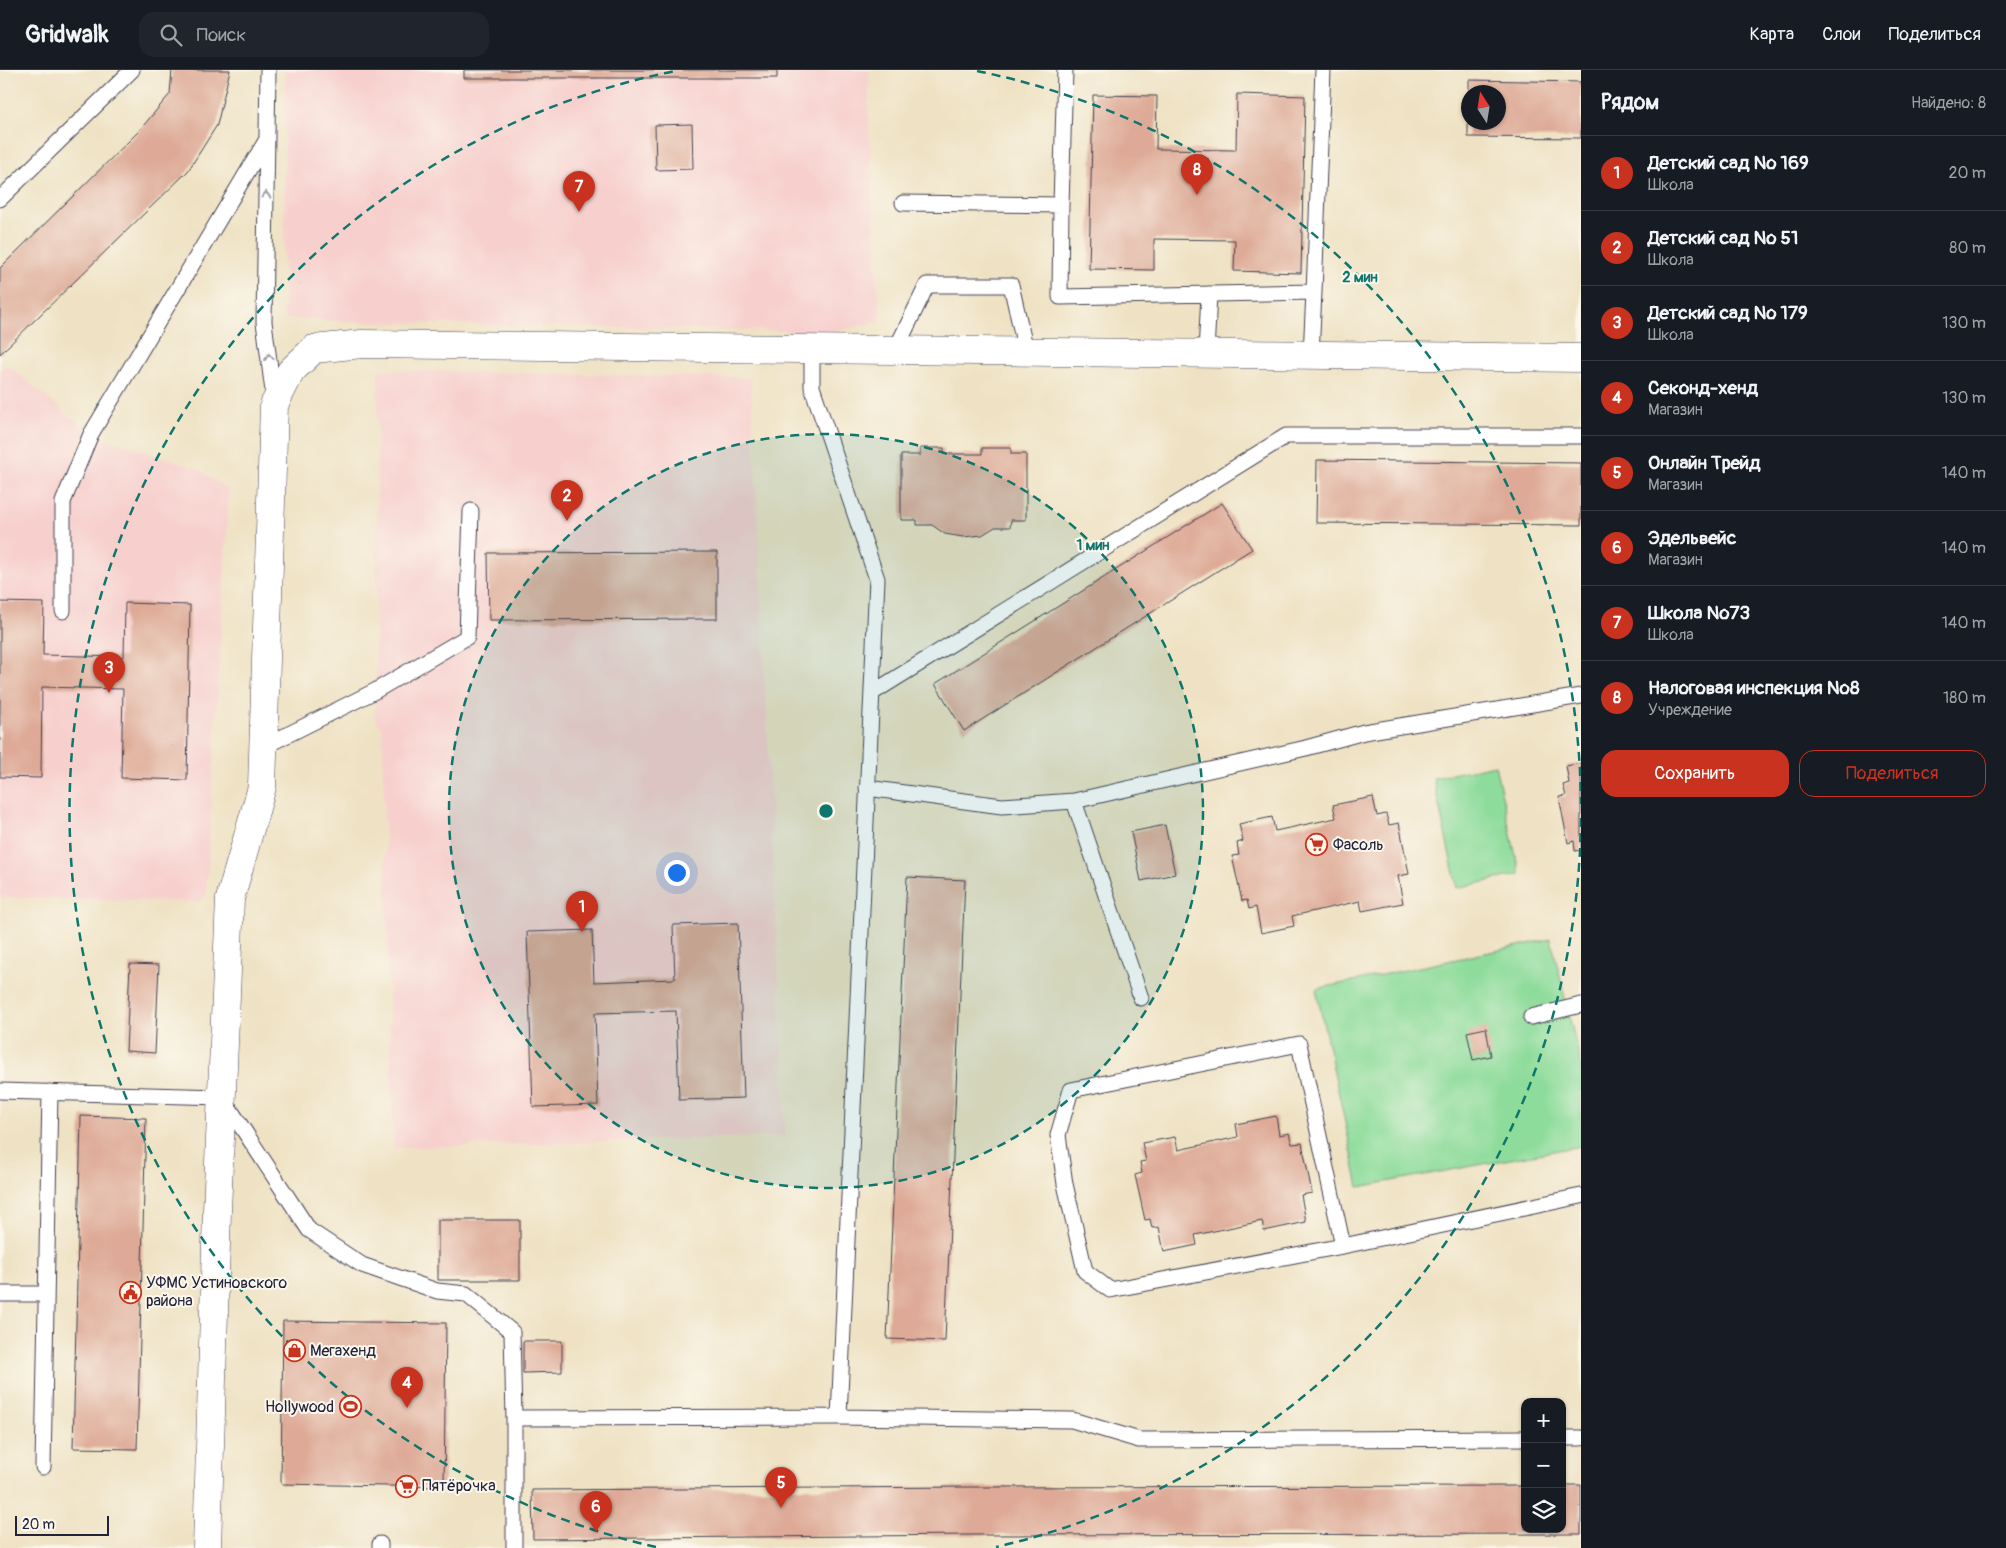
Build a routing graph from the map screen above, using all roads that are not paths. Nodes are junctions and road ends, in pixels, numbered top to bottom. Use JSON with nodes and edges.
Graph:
{"nodes":[{"id":1,"x":132,"y":70,"type":"edge"},
{"id":2,"x":268,"y":70,"type":"edge"},
{"id":3,"x":1065,"y":70,"type":"edge"},
{"id":4,"x":1323,"y":70,"type":"edge"},
{"id":5,"x":267,"y":139,"type":"junction"},
{"id":6,"x":0,"y":199,"type":"edge"},
{"id":7,"x":903,"y":203,"type":"dead end"},
{"id":8,"x":1062,"y":205,"type":"junction"},
{"id":9,"x":1314,"y":292,"type":"junction"},
{"id":10,"x":1209,"y":294,"type":"junction"},
{"id":11,"x":812,"y":348,"type":"junction"},
{"id":12,"x":896,"y":349,"type":"junction"},
{"id":13,"x":1026,"y":351,"type":"junction"},
{"id":14,"x":1206,"y":353,"type":"junction"},
{"id":15,"x":1311,"y":355,"type":"junction"},
{"id":16,"x":1581,"y":358,"type":"edge"},
{"id":17,"x":274,"y":405,"type":"junction"},
{"id":18,"x":1581,"y":436,"type":"edge"},
{"id":19,"x":471,"y":511,"type":"dead end"},
{"id":20,"x":63,"y":611,"type":"dead end"},
{"id":21,"x":872,"y":692,"type":"junction"},
{"id":22,"x":1581,"y":696,"type":"edge"},
{"id":23,"x":263,"y":747,"type":"junction"},
{"id":24,"x":867,"y":788,"type":"junction"},
{"id":25,"x":1074,"y":801,"type":"junction"},
{"id":26,"x":1141,"y":998,"type":"dead end"},
{"id":27,"x":1581,"y":1005,"type":"edge"},
{"id":28,"x":1531,"y":1017,"type":"dead end"},
{"id":29,"x":0,"y":1091,"type":"edge"},
{"id":30,"x":50,"y":1092,"type":"junction"},
{"id":31,"x":222,"y":1096,"type":"junction"},
{"id":32,"x":1581,"y":1196,"type":"edge"},
{"id":33,"x":1342,"y":1246,"type":"junction"},
{"id":34,"x":0,"y":1294,"type":"edge"},
{"id":35,"x":46,"y":1294,"type":"junction"},
{"id":36,"x":839,"y":1416,"type":"junction"},
{"id":37,"x":514,"y":1418,"type":"junction"},
{"id":38,"x":1521,"y":1438,"type":"edge"},
{"id":39,"x":1566,"y":1438,"type":"edge"},
{"id":40,"x":1581,"y":1438,"type":"edge"},
{"id":41,"x":43,"y":1467,"type":"dead end"},
{"id":42,"x":207,"y":1548,"type":"edge"},
{"id":43,"x":514,"y":1548,"type":"edge"}],
"edges":[{"from":1,"to":6,"type":"lane"},
{"from":2,"to":5,"type":"lane"},
{"from":3,"to":8,"type":"lane"},
{"from":4,"to":9,"type":"lane"},
{"from":17,"to":5,"type":"lane","one_way":true},
{"from":5,"to":20,"type":"lane"},
{"from":7,"to":8,"type":"lane"},
{"from":8,"to":10,"type":"lane"},
{"from":9,"to":10,"type":"lane"},
{"from":9,"to":15,"type":"lane"},
{"from":10,"to":14,"type":"lane"},
{"from":11,"to":12,"type":"street"},
{"from":11,"to":17,"type":"street"},
{"from":11,"to":21,"type":"lane"},
{"from":12,"to":13,"type":"street"},
{"from":12,"to":13,"type":"lane"},
{"from":13,"to":14,"type":"street"},
{"from":14,"to":15,"type":"street"},
{"from":15,"to":16,"type":"street"},
{"from":17,"to":23,"type":"street"},
{"from":18,"to":21,"type":"lane"},
{"from":19,"to":23,"type":"lane"},
{"from":21,"to":24,"type":"lane"},
{"from":22,"to":25,"type":"lane"},
{"from":23,"to":31,"type":"street"},
{"from":24,"to":25,"type":"lane"},
{"from":24,"to":36,"type":"lane"},
{"from":25,"to":26,"type":"lane"},
{"from":27,"to":28,"type":"lane"},
{"from":29,"to":30,"type":"lane"},
{"from":30,"to":31,"type":"lane"},
{"from":30,"to":35,"type":"lane"},
{"from":31,"to":37,"type":"lane"},
{"from":31,"to":42,"type":"street"},
{"from":32,"to":33,"type":"lane"},
{"from":33,"to":33,"type":"lane"},
{"from":34,"to":35,"type":"lane"},
{"from":35,"to":41,"type":"lane"},
{"from":36,"to":37,"type":"lane"},
{"from":36,"to":38,"type":"lane"},
{"from":37,"to":43,"type":"lane"},
{"from":39,"to":40,"type":"lane"}]}
